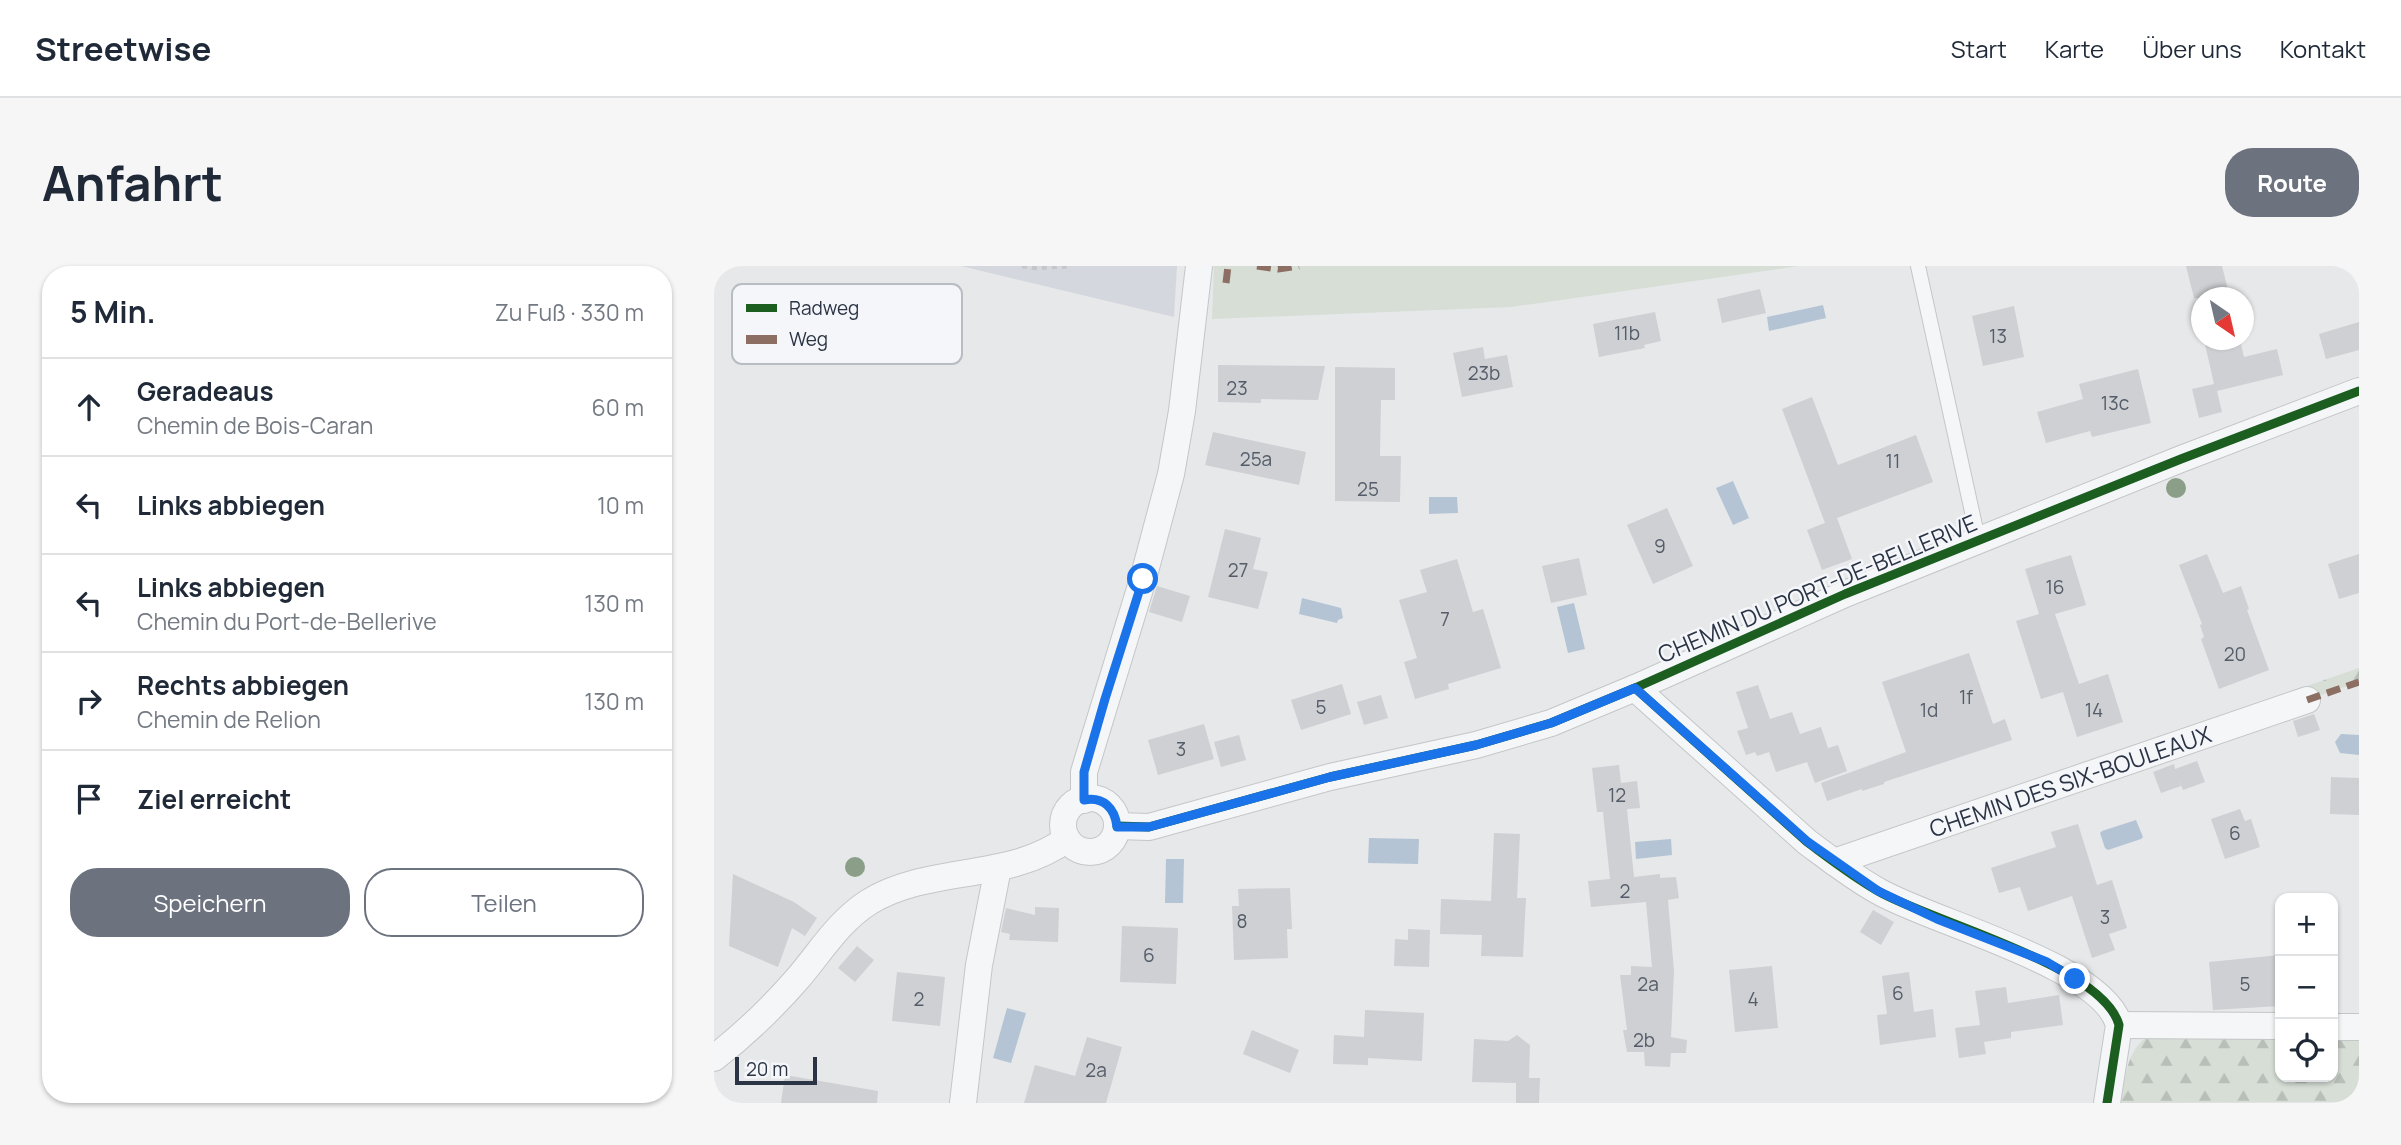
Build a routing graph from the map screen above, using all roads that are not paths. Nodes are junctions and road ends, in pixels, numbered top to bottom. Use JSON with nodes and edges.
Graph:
{"nodes":[{"id":1,"x":1199,"y":266,"type":"edge"},
{"id":2,"x":1918,"y":266,"type":"edge"},
{"id":3,"x":2359,"y":391,"type":"edge"},
{"id":4,"x":1979,"y":540,"type":"junction"},
{"id":5,"x":1635,"y":688,"type":"junction"},
{"id":6,"x":2307,"y":700,"type":"dead end"},
{"id":7,"x":1084,"y":800,"type":"junction"},
{"id":8,"x":1117,"y":827,"type":"junction"},
{"id":9,"x":1067,"y":839,"type":"junction"},
{"id":10,"x":1834,"y":862,"type":"junction"},
{"id":11,"x":998,"y":868,"type":"junction"},
{"id":12,"x":2119,"y":1025,"type":"junction"},
{"id":13,"x":2275,"y":1026,"type":"edge"},
{"id":14,"x":2338,"y":1027,"type":"edge"},
{"id":15,"x":2359,"y":1027,"type":"edge"},
{"id":16,"x":714,"y":1058,"type":"edge"},
{"id":17,"x":963,"y":1103,"type":"edge"},
{"id":18,"x":2107,"y":1103,"type":"edge"}],
"edges":[{"from":1,"to":7,"type":"street"},
{"from":2,"to":4,"type":"lane"},
{"from":3,"to":4,"type":"street","name":"CHEMIN DU PORT-DE-BELLERIVE"},
{"from":4,"to":5,"type":"street","name":"CHEMIN DU PORT-DE-BELLERIVE"},
{"from":5,"to":8,"type":"street","name":"CHEMIN DU PORT-DE-BELLERIVE"},
{"from":5,"to":10,"type":"street"},
{"from":6,"to":10,"type":"street","name":"CHEMIN DES SIX-BOULEAUX"},
{"from":7,"to":8,"type":"street"},
{"from":7,"to":9,"type":"street"},
{"from":8,"to":9,"type":"street"},
{"from":9,"to":11,"type":"street"},
{"from":10,"to":12,"type":"street"},
{"from":11,"to":16,"type":"street"},
{"from":11,"to":17,"type":"street"},
{"from":12,"to":13,"type":"street"},
{"from":12,"to":18,"type":"street"},
{"from":14,"to":15,"type":"street"}]}
